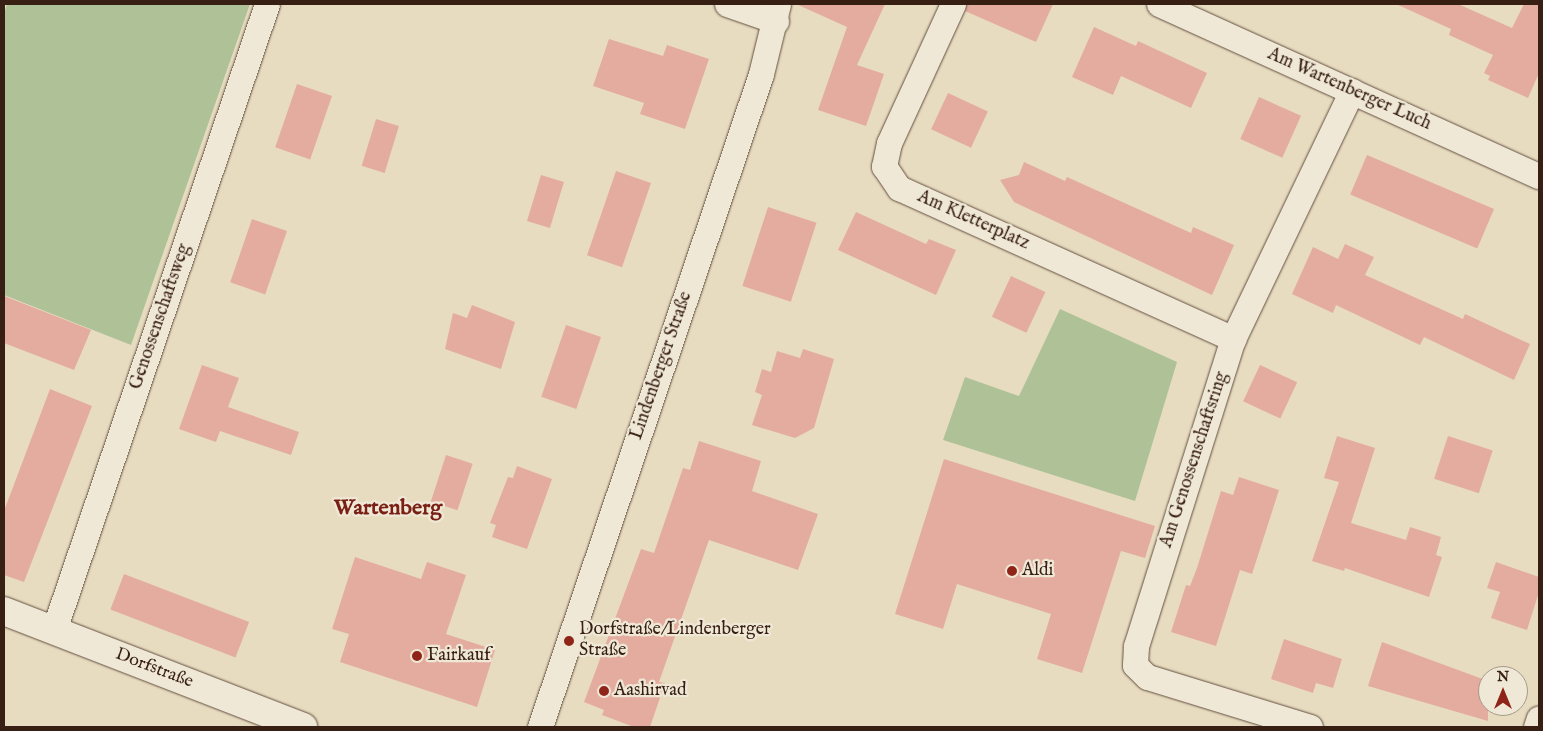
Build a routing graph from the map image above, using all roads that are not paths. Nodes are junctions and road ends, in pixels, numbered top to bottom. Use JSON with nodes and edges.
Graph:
{"nodes":[{"id":1,"x":268,"y":4,"type":"edge"},
{"id":2,"x":727,"y":4,"type":"edge"},
{"id":3,"x":953,"y":4,"type":"edge"},
{"id":4,"x":1160,"y":4,"type":"edge"},
{"id":5,"x":777,"y":12,"type":"edge"},
{"id":6,"x":1352,"y":91,"type":"junction"},
{"id":7,"x":1539,"y":176,"type":"edge"},
{"id":8,"x":1233,"y":339,"type":"junction"},
{"id":9,"x":4,"y":611,"type":"edge"},
{"id":10,"x":54,"y":630,"type":"junction"},
{"id":11,"x":1539,"y":718,"type":"edge"},
{"id":12,"x":303,"y":727,"type":"edge"},
{"id":13,"x":540,"y":727,"type":"edge"},
{"id":14,"x":1310,"y":727,"type":"edge"},
{"id":15,"x":1536,"y":727,"type":"edge"}],
"edges":[{"from":1,"to":10,"type":"street","name":"Genossenschaftsweg"},
{"from":2,"to":5,"type":"street"},
{"from":3,"to":8,"type":"street","name":"Am Kletterplatz"},
{"from":4,"to":6,"type":"street","name":"Am Wartenberger Luch"},
{"from":5,"to":13,"type":"street","name":"Lindenberger Straße"},
{"from":6,"to":7,"type":"street","name":"Am Wartenberger Luch"},
{"from":6,"to":8,"type":"street","name":"Am Genossenschaftsring"},
{"from":8,"to":14,"type":"street","name":"Am Genossenschaftsring"},
{"from":9,"to":10,"type":"main road","name":"Dorfstraße"},
{"from":10,"to":12,"type":"main road","name":"Dorfstraße"},
{"from":11,"to":15,"type":"street"}]}
